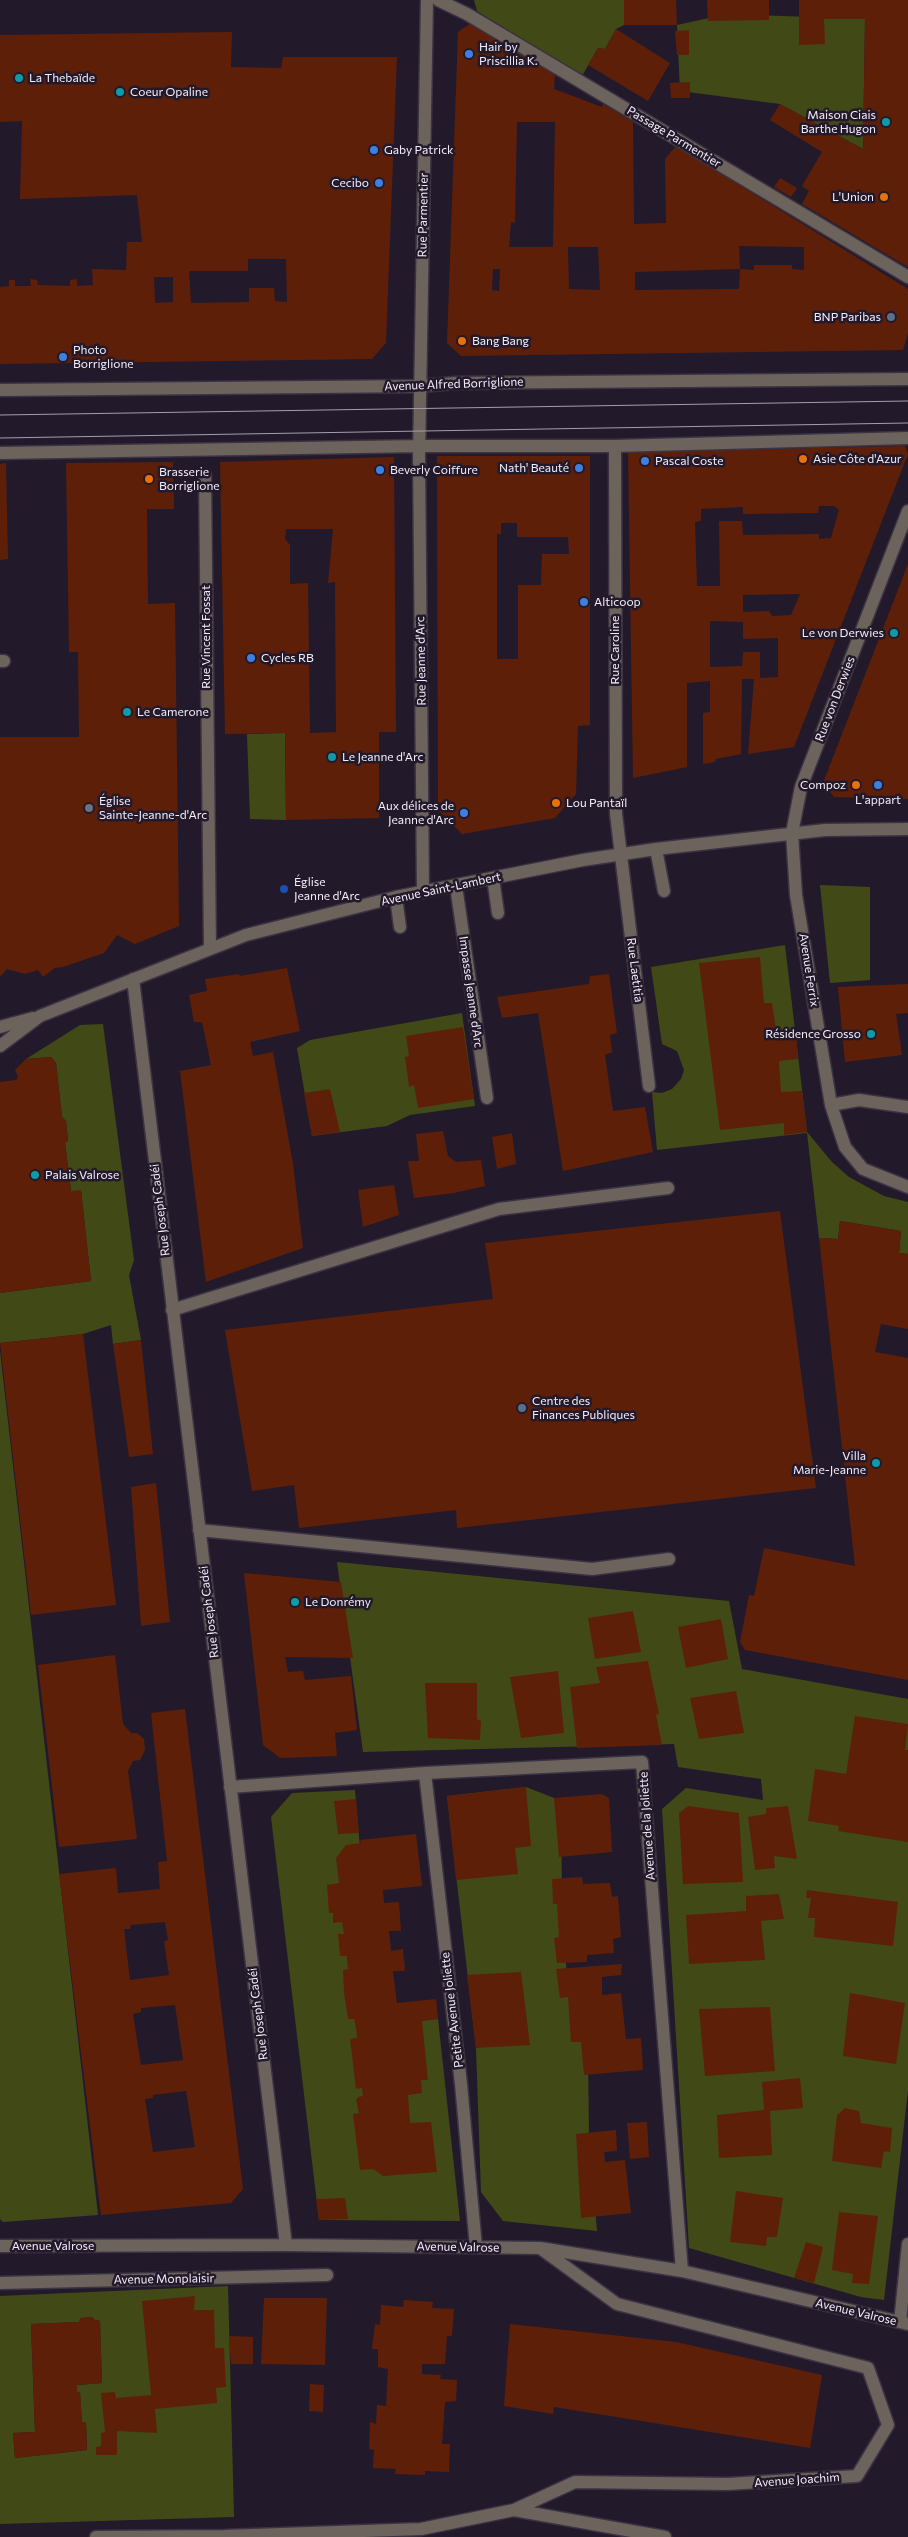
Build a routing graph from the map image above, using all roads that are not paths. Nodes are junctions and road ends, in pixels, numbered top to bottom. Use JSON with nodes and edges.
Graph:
{"nodes":[{"id":1,"x":427,"y":0,"type":"edge"},
{"id":2,"x":438,"y":0,"type":"edge"},
{"id":3,"x":908,"y":277,"type":"edge"},
{"id":4,"x":908,"y":379,"type":"edge"},
{"id":5,"x":420,"y":386,"type":"junction"},
{"id":6,"x":0,"y":390,"type":"edge"},
{"id":7,"x":420,"y":430,"type":"joint"},
{"id":8,"x":908,"y":438,"type":"edge"},
{"id":9,"x":420,"y":446,"type":"junction"},
{"id":10,"x":615,"y":446,"type":"junction"},
{"id":11,"x":0,"y":453,"type":"edge"},
{"id":12,"x":205,"y":475,"type":"dead end"},
{"id":13,"x":908,"y":511,"type":"edge"},
{"id":14,"x":908,"y":829,"type":"edge"},
{"id":15,"x":792,"y":833,"type":"junction"},
{"id":16,"x":656,"y":849,"type":"junction"},
{"id":17,"x":620,"y":855,"type":"junction"},
{"id":18,"x":493,"y":878,"type":"junction"},
{"id":19,"x":456,"y":886,"type":"junction"},
{"id":20,"x":664,"y":891,"type":"dead end"},
{"id":21,"x":423,"y":892,"type":"junction"},
{"id":22,"x":396,"y":898,"type":"junction"},
{"id":23,"x":498,"y":913,"type":"dead end"},
{"id":24,"x":400,"y":927,"type":"dead end"},
{"id":25,"x":210,"y":949,"type":"junction"},
{"id":26,"x":133,"y":979,"type":"junction"},
{"id":27,"x":40,"y":1016,"type":"junction"},
{"id":28,"x":0,"y":1028,"type":"edge"},
{"id":29,"x":0,"y":1046,"type":"edge"},
{"id":30,"x":649,"y":1086,"type":"dead end"},
{"id":31,"x":487,"y":1098,"type":"dead end"},
{"id":32,"x":831,"y":1105,"type":"junction"},
{"id":33,"x":908,"y":1107,"type":"edge"},
{"id":34,"x":908,"y":1187,"type":"edge"},
{"id":35,"x":668,"y":1188,"type":"dead end"},
{"id":36,"x":172,"y":1310,"type":"junction"},
{"id":37,"x":199,"y":1530,"type":"junction"},
{"id":38,"x":668,"y":1559,"type":"dead end"},
{"id":39,"x":425,"y":1772,"type":"junction"},
{"id":40,"x":230,"y":1787,"type":"junction"},
{"id":41,"x":908,"y":2244,"type":"edge"},
{"id":42,"x":286,"y":2245,"type":"junction"},
{"id":43,"x":0,"y":2246,"type":"edge"},
{"id":44,"x":476,"y":2247,"type":"junction"},
{"id":45,"x":540,"y":2248,"type":"junction"},
{"id":46,"x":682,"y":2271,"type":"junction"},
{"id":47,"x":327,"y":2274,"type":"dead end"},
{"id":48,"x":0,"y":2283,"type":"edge"},
{"id":49,"x":904,"y":2323,"type":"edge"},
{"id":50,"x":514,"y":2510,"type":"junction"},
{"id":51,"x":96,"y":2537,"type":"edge"},
{"id":52,"x":666,"y":2537,"type":"edge"}],
"edges":[{"from":1,"to":5,"type":"street","name":"Rue Parmentier"},
{"from":2,"to":3,"type":"street","name":"Passage Parmentier"},
{"from":4,"to":5,"type":"street","name":"Avenue Alfred Borriglione"},
{"from":5,"to":6,"type":"street","name":"Avenue Alfred Borriglione"},
{"from":5,"to":7,"type":"street","name":"Rue Parmentier"},
{"from":7,"to":9,"type":"street","name":"Rue Jeanne d'Arc"},
{"from":8,"to":10,"type":"street"},
{"from":9,"to":10,"type":"street"},
{"from":9,"to":11,"type":"street"},
{"from":9,"to":21,"type":"street","name":"Rue Jeanne d'Arc"},
{"from":10,"to":17,"type":"street","name":"Rue Caroline"},
{"from":12,"to":25,"type":"street","name":"Rue Vincent Fossat"},
{"from":13,"to":15,"type":"street","name":"Rue von Derwies"},
{"from":14,"to":15,"type":"street","name":"Avenue Saint-Lambert"},
{"from":15,"to":16,"type":"street","name":"Avenue Saint-Lambert"},
{"from":15,"to":32,"type":"street","name":"Avenue Ferrix"},
{"from":16,"to":17,"type":"street","name":"Avenue Saint-Lambert"},
{"from":16,"to":20,"type":"street"},
{"from":17,"to":18,"type":"street","name":"Avenue Saint-Lambert"},
{"from":17,"to":30,"type":"street","name":"Rue Laetitia"},
{"from":18,"to":19,"type":"street","name":"Avenue Saint-Lambert"},
{"from":18,"to":23,"type":"street"},
{"from":19,"to":21,"type":"street","name":"Avenue Saint-Lambert"},
{"from":19,"to":31,"type":"street","name":"Impasse Jeanne d'Arc"},
{"from":21,"to":22,"type":"street","name":"Avenue Saint-Lambert"},
{"from":22,"to":24,"type":"street"},
{"from":22,"to":25,"type":"street","name":"Avenue Saint-Lambert"},
{"from":25,"to":26,"type":"street","name":"Avenue Saint-Lambert"},
{"from":26,"to":27,"type":"street","name":"Avenue Saint-Lambert"},
{"from":26,"to":36,"type":"street","name":"Rue Joseph Cadéi"},
{"from":27,"to":28,"type":"street"},
{"from":27,"to":29,"type":"street","name":"Avenue Saint-Lambert"},
{"from":32,"to":33,"type":"street"},
{"from":32,"to":34,"type":"street","name":"Avenue Ferrix"},
{"from":35,"to":36,"type":"street"},
{"from":36,"to":37,"type":"street","name":"Rue Joseph Cadéi"},
{"from":37,"to":38,"type":"street"},
{"from":37,"to":40,"type":"street","name":"Rue Joseph Cadéi"},
{"from":39,"to":40,"type":"street","name":"Avenue de la Joliette"},
{"from":39,"to":44,"type":"street","name":"Petite Avenue Joliette"},
{"from":39,"to":46,"type":"street","name":"Avenue de la Joliette"},
{"from":40,"to":42,"type":"street","name":"Rue Joseph Cadéi"},
{"from":41,"to":49,"type":"street"},
{"from":42,"to":43,"type":"street","name":"Avenue Valrose"},
{"from":42,"to":44,"type":"street","name":"Avenue Valrose"},
{"from":44,"to":45,"type":"street","name":"Avenue Valrose"},
{"from":45,"to":46,"type":"street","name":"Avenue Valrose"},
{"from":45,"to":50,"type":"street","name":"Avenue Joachim"},
{"from":46,"to":49,"type":"street","name":"Avenue Valrose"},
{"from":47,"to":48,"type":"street","name":"Avenue Monplaisir"},
{"from":50,"to":51,"type":"street"},
{"from":50,"to":52,"type":"street"}]}
